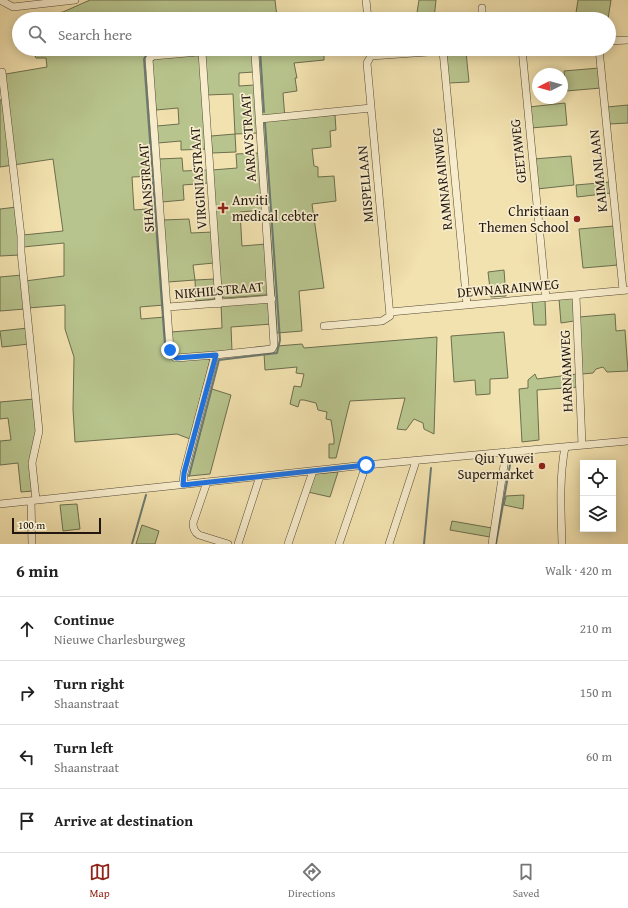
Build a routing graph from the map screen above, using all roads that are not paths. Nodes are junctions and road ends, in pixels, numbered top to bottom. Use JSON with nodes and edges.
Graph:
{"nodes":[{"id":1,"x":0,"y":0,"type":"edge"},
{"id":2,"x":75,"y":0,"type":"edge"},
{"id":3,"x":366,"y":0,"type":"edge"},
{"id":4,"x":482,"y":8,"type":"dead end"},
{"id":5,"x":367,"y":12,"type":"edge"},
{"id":6,"x":482,"y":12,"type":"edge"},
{"id":7,"x":628,"y":40,"type":"edge"},
{"id":8,"x":616,"y":41,"type":"edge"},
{"id":9,"x":153,"y":56,"type":"edge"},
{"id":10,"x":202,"y":56,"type":"edge"},
{"id":11,"x":255,"y":56,"type":"edge"},
{"id":12,"x":369,"y":56,"type":"edge"},
{"id":13,"x":443,"y":56,"type":"edge"},
{"id":14,"x":523,"y":56,"type":"edge"},
{"id":15,"x":600,"y":56,"type":"edge"},
{"id":16,"x":1,"y":72,"type":"edge"},
{"id":17,"x":371,"y":108,"type":"junction"},
{"id":18,"x":260,"y":118,"type":"junction"},
{"id":19,"x":625,"y":290,"type":"edge"},
{"id":20,"x":576,"y":296,"type":"junction"},
{"id":21,"x":546,"y":298,"type":"junction"},
{"id":22,"x":272,"y":299,"type":"junction"},
{"id":23,"x":219,"y":304,"type":"junction"},
{"id":24,"x":467,"y":305,"type":"junction"},
{"id":25,"x":168,"y":307,"type":"junction"},
{"id":26,"x":390,"y":312,"type":"junction"},
{"id":27,"x":324,"y":326,"type":"dead end"},
{"id":28,"x":274,"y":345,"type":"joint"},
{"id":29,"x":216,"y":355,"type":"junction"},
{"id":30,"x":628,"y":441,"type":"edge"},
{"id":31,"x":582,"y":445,"type":"junction"},
{"id":32,"x":565,"y":447,"type":"junction"},
{"id":33,"x":506,"y":452,"type":"junction"},
{"id":34,"x":416,"y":461,"type":"junction"},
{"id":35,"x":366,"y":465,"type":"junction"},
{"id":36,"x":313,"y":471,"type":"junction"},
{"id":37,"x":260,"y":476,"type":"junction"},
{"id":38,"x":207,"y":482,"type":"junction"},
{"id":39,"x":183,"y":485,"type":"junction"},
{"id":40,"x":33,"y":500,"type":"junction"},
{"id":41,"x":0,"y":504,"type":"edge"},
{"id":42,"x":32,"y":544,"type":"edge"},
{"id":43,"x":228,"y":544,"type":"edge"},
{"id":44,"x":238,"y":544,"type":"edge"},
{"id":45,"x":288,"y":544,"type":"edge"},
{"id":46,"x":339,"y":544,"type":"edge"},
{"id":47,"x":389,"y":544,"type":"edge"},
{"id":48,"x":492,"y":544,"type":"edge"},
{"id":49,"x":562,"y":544,"type":"edge"}],
"edges":[{"from":1,"to":2,"type":"street"},
{"from":3,"to":5,"type":"street"},
{"from":4,"to":6,"type":"street"},
{"from":7,"to":8,"type":"street"},
{"from":9,"to":25,"type":"street","name":"SHAANSTRAAT"},
{"from":10,"to":23,"type":"street","name":"VIRGINIASTRAAT"},
{"from":11,"to":18,"type":"street","name":"AARAVSTRAAT"},
{"from":12,"to":17,"type":"street","name":"MISPELLAAN"},
{"from":13,"to":24,"type":"street","name":"RAMNARAINWEG"},
{"from":14,"to":21,"type":"street","name":"GEETAWEG"},
{"from":15,"to":19,"type":"street","name":"KAIMANLAAN"},
{"from":16,"to":40,"type":"street"},
{"from":17,"to":18,"type":"street"},
{"from":17,"to":26,"type":"street","name":"MISPELLAAN"},
{"from":18,"to":22,"type":"street","name":"AARAVSTRAAT"},
{"from":19,"to":20,"type":"street","name":"DEWNARAINWEG"},
{"from":20,"to":21,"type":"street","name":"DEWNARAINWEG"},
{"from":20,"to":31,"type":"street","name":"HARNAMWEG"},
{"from":21,"to":24,"type":"street","name":"DEWNARAINWEG"},
{"from":22,"to":23,"type":"street","name":"NIKHILSTRAAT"},
{"from":22,"to":28,"type":"street","name":"AARAVSTRAAT"},
{"from":23,"to":25,"type":"street","name":"NIKHILSTRAAT"},
{"from":24,"to":26,"type":"street","name":"DEWNARAINWEG"},
{"from":25,"to":29,"type":"street","name":"SHAANSTRAAT"},
{"from":26,"to":27,"type":"street"},
{"from":28,"to":29,"type":"street","name":"SHAANSTRAAT"},
{"from":29,"to":39,"type":"street"},
{"from":30,"to":31,"type":"street"},
{"from":31,"to":32,"type":"street"},
{"from":32,"to":33,"type":"street"},
{"from":32,"to":49,"type":"street"},
{"from":33,"to":34,"type":"street"},
{"from":33,"to":48,"type":"street"},
{"from":34,"to":35,"type":"street"},
{"from":34,"to":47,"type":"street"},
{"from":35,"to":36,"type":"street"},
{"from":35,"to":46,"type":"street"},
{"from":36,"to":37,"type":"street"},
{"from":36,"to":45,"type":"street"},
{"from":37,"to":38,"type":"street"},
{"from":37,"to":44,"type":"street"},
{"from":38,"to":39,"type":"street"},
{"from":38,"to":43,"type":"street"},
{"from":39,"to":40,"type":"street"},
{"from":40,"to":41,"type":"street"},
{"from":40,"to":42,"type":"street"}]}
